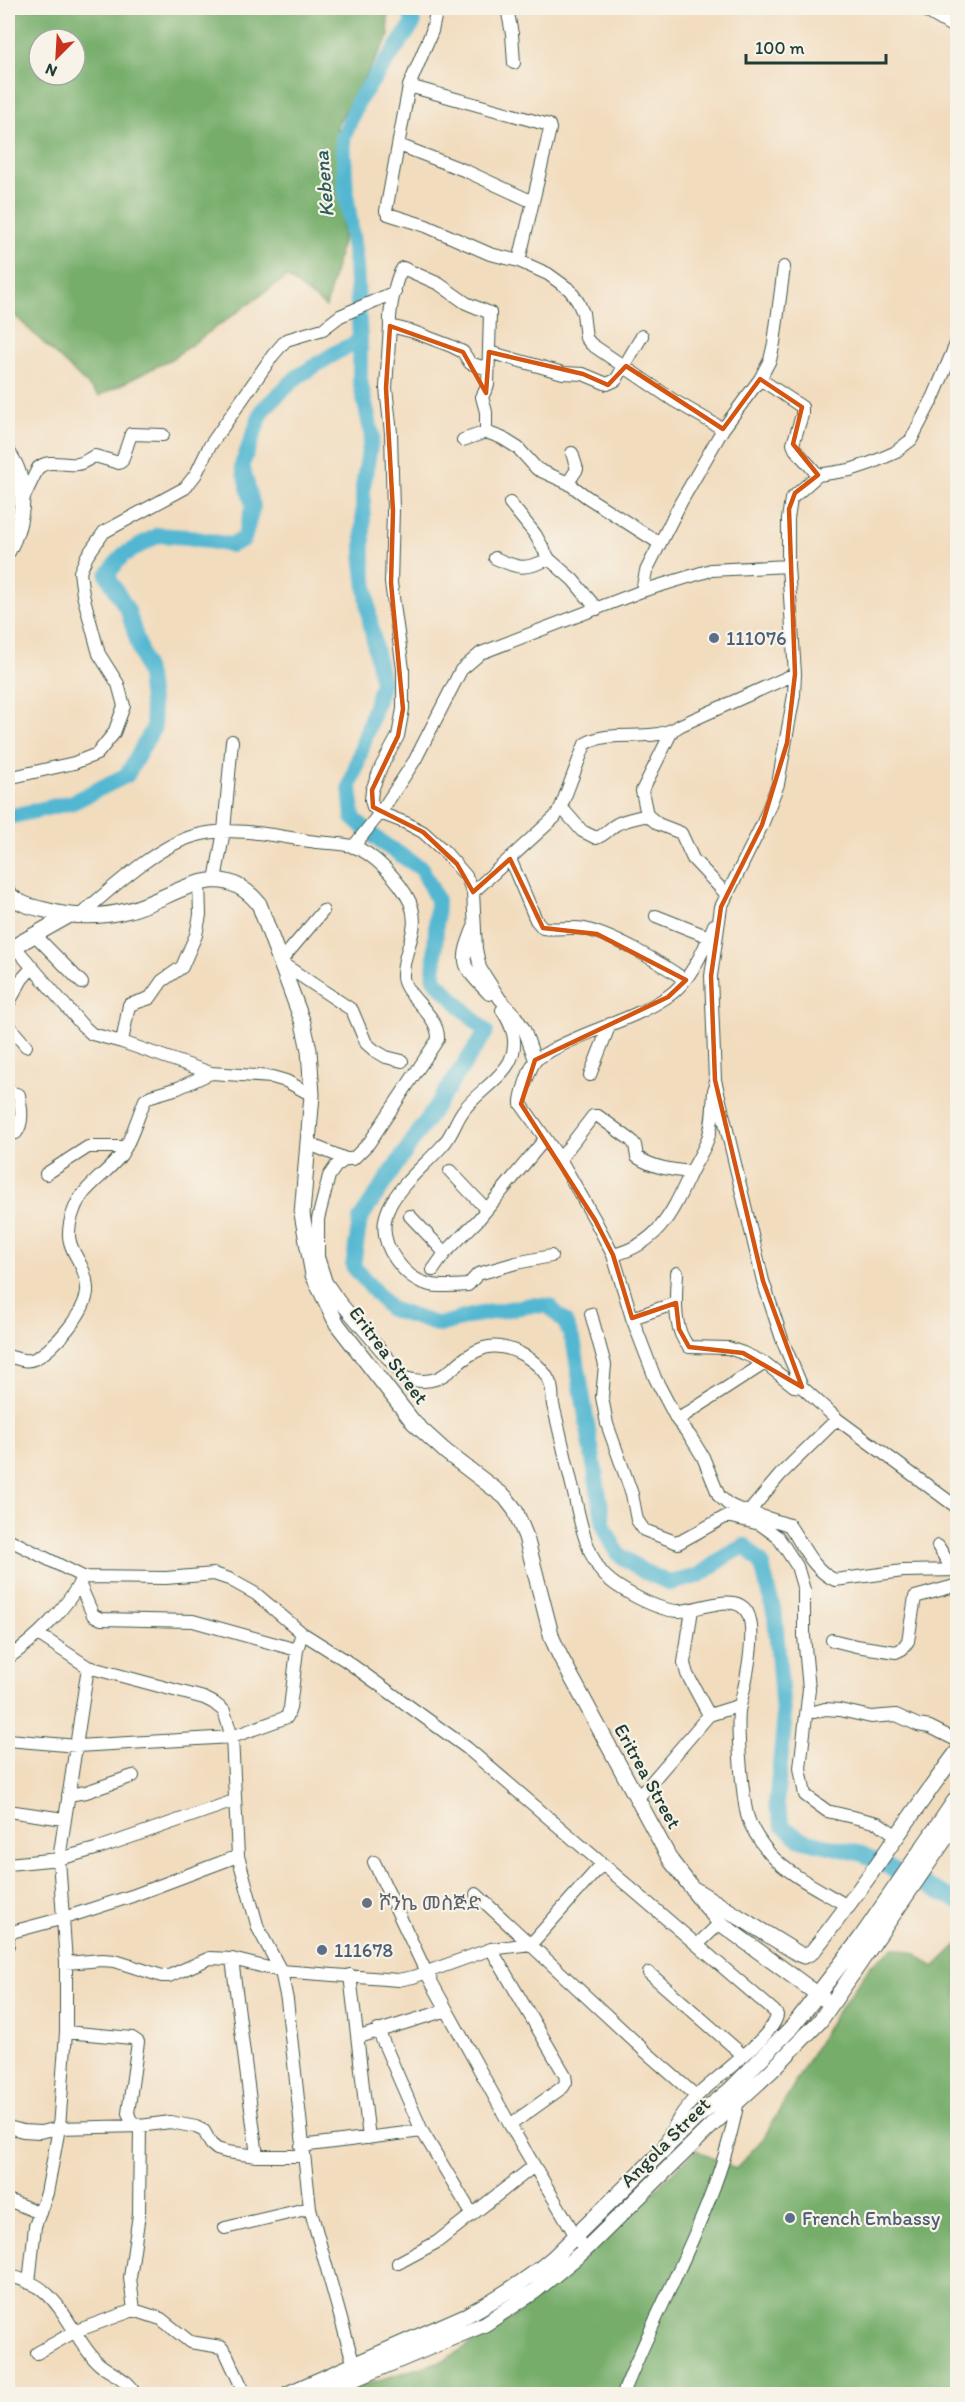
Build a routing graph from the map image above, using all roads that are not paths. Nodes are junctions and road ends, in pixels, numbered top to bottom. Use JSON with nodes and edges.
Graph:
{"nodes":[{"id":1,"x":437,"y":8,"type":"edge"},
{"id":2,"x":507,"y":8,"type":"edge"},
{"id":3,"x":924,"y":8,"type":"edge"},
{"id":4,"x":957,"y":28,"type":"edge"},
{"id":5,"x":514,"y":63,"type":"dead end"},
{"id":6,"x":409,"y":86,"type":"junction"},
{"id":7,"x":399,"y":145,"type":"junction"},
{"id":8,"x":533,"y":202,"type":"junction"},
{"id":9,"x":519,"y":261,"type":"junction"},
{"id":10,"x":784,"y":267,"type":"dead end"},
{"id":11,"x":394,"y":292,"type":"junction"},
{"id":12,"x":390,"y":326,"type":"junction"},
{"id":13,"x":642,"y":336,"type":"dead end"},
{"id":14,"x":957,"y":339,"type":"edge"},
{"id":15,"x":489,"y":352,"type":"junction"},
{"id":16,"x":626,"y":366,"type":"junction"},
{"id":17,"x":488,"y":369,"type":"junction"},
{"id":18,"x":760,"y":379,"type":"junction"},
{"id":19,"x":723,"y":429,"type":"junction"},
{"id":20,"x":486,"y":432,"type":"junction"},
{"id":21,"x":164,"y":435,"type":"dead end"},
{"id":22,"x":463,"y":440,"type":"dead end"},
{"id":23,"x":8,"y":453,"type":"edge"},
{"id":24,"x":572,"y":453,"type":"dead end"},
{"id":25,"x":818,"y":475,"type":"junction"},
{"id":26,"x":568,"y":483,"type":"junction"},
{"id":27,"x":22,"y":501,"type":"junction"},
{"id":28,"x":510,"y":503,"type":"dead end"},
{"id":29,"x":659,"y":543,"type":"junction"},
{"id":30,"x":8,"y":550,"type":"edge"},
{"id":31,"x":495,"y":558,"type":"dead end"},
{"id":32,"x":549,"y":559,"type":"junction"},
{"id":33,"x":788,"y":566,"type":"junction"},
{"id":34,"x":642,"y":591,"type":"junction"},
{"id":35,"x":597,"y":609,"type":"junction"},
{"id":36,"x":795,"y":674,"type":"junction"},
{"id":37,"x":672,"y":731,"type":"junction"},
{"id":38,"x":232,"y":741,"type":"dead end"},
{"id":39,"x":8,"y":778,"type":"edge"},
{"id":40,"x":561,"y":807,"type":"junction"},
{"id":41,"x":380,"y":813,"type":"junction"},
{"id":42,"x":646,"y":815,"type":"junction"},
{"id":43,"x":224,"y":831,"type":"junction"},
{"id":44,"x":355,"y":844,"type":"junction"},
{"id":45,"x":510,"y":858,"type":"junction"},
{"id":46,"x":207,"y":881,"type":"junction"},
{"id":47,"x":473,"y":892,"type":"junction"},
{"id":48,"x":8,"y":893,"type":"edge"},
{"id":49,"x":727,"y":895,"type":"junction"},
{"id":50,"x":721,"y":907,"type":"junction"},
{"id":51,"x":323,"y":911,"type":"dead end"},
{"id":52,"x":73,"y":916,"type":"junction"},
{"id":53,"x":656,"y":916,"type":"dead end"},
{"id":54,"x":476,"y":922,"type":"junction"},
{"id":55,"x":34,"y":934,"type":"junction"},
{"id":56,"x":709,"y":937,"type":"junction"},
{"id":57,"x":11,"y":948,"type":"edge"},
{"id":58,"x":280,"y":962,"type":"junction"},
{"id":59,"x":32,"y":968,"type":"junction"},
{"id":60,"x":685,"y":980,"type":"junction"},
{"id":61,"x":82,"y":983,"type":"dead end"},
{"id":62,"x":8,"y":1004,"type":"edge"},
{"id":63,"x":610,"y":1024,"type":"junction"},
{"id":64,"x":8,"y":1025,"type":"edge"},
{"id":65,"x":122,"y":1042,"type":"junction"},
{"id":66,"x":26,"y":1046,"type":"dead end"},
{"id":67,"x":535,"y":1060,"type":"junction"},
{"id":68,"x":402,"y":1061,"type":"dead end"},
{"id":69,"x":211,"y":1073,"type":"junction"},
{"id":70,"x":590,"y":1075,"type":"dead end"},
{"id":71,"x":715,"y":1080,"type":"junction"},
{"id":72,"x":8,"y":1091,"type":"edge"},
{"id":73,"x":312,"y":1095,"type":"junction"},
{"id":74,"x":8,"y":1134,"type":"edge"},
{"id":75,"x":545,"y":1139,"type":"junction"},
{"id":76,"x":309,"y":1144,"type":"junction"},
{"id":77,"x":126,"y":1147,"type":"junction"},
{"id":78,"x":560,"y":1159,"type":"junction"},
{"id":79,"x":341,"y":1162,"type":"junction"},
{"id":80,"x":450,"y":1172,"type":"dead end"},
{"id":81,"x":692,"y":1172,"type":"junction"},
{"id":82,"x":46,"y":1174,"type":"dead end"},
{"id":83,"x":486,"y":1209,"type":"junction"},
{"id":84,"x":410,"y":1216,"type":"dead end"},
{"id":85,"x":445,"y":1253,"type":"junction"},
{"id":86,"x":613,"y":1255,"type":"junction"},
{"id":87,"x":551,"y":1256,"type":"dead end"},
{"id":88,"x":433,"y":1270,"type":"dead end"},
{"id":89,"x":677,"y":1273,"type":"dead end"},
{"id":90,"x":676,"y":1303,"type":"junction"},
{"id":91,"x":591,"y":1314,"type":"dead end"},
{"id":92,"x":632,"y":1318,"type":"junction"},
{"id":93,"x":8,"y":1356,"type":"edge"},
{"id":94,"x":765,"y":1362,"type":"junction"},
{"id":95,"x":802,"y":1387,"type":"junction"},
{"id":96,"x":837,"y":1419,"type":"junction"},
{"id":97,"x":677,"y":1420,"type":"junction"},
{"id":98,"x":957,"y":1508,"type":"edge"},
{"id":99,"x":748,"y":1513,"type":"junction"},
{"id":100,"x":9,"y":1543,"type":"edge"},
{"id":101,"x":938,"y":1546,"type":"dead end"},
{"id":102,"x":955,"y":1570,"type":"edge"},
{"id":103,"x":81,"y":1580,"type":"junction"},
{"id":104,"x":957,"y":1585,"type":"edge"},
{"id":105,"x":692,"y":1609,"type":"junction"},
{"id":106,"x":303,"y":1633,"type":"junction"},
{"id":107,"x":38,"y":1634,"type":"junction"},
{"id":108,"x":832,"y":1640,"type":"dead end"},
{"id":109,"x":297,"y":1650,"type":"junction"},
{"id":110,"x":8,"y":1658,"type":"edge"},
{"id":111,"x":88,"y":1667,"type":"junction"},
{"id":112,"x":738,"y":1706,"type":"dead end"},
{"id":113,"x":814,"y":1712,"type":"dead end"},
{"id":114,"x":709,"y":1715,"type":"junction"},
{"id":115,"x":232,"y":1737,"type":"junction"},
{"id":116,"x":8,"y":1740,"type":"edge"},
{"id":117,"x":957,"y":1741,"type":"edge"},
{"id":118,"x":77,"y":1746,"type":"junction"},
{"id":119,"x":957,"y":1750,"type":"edge"},
{"id":120,"x":133,"y":1776,"type":"dead end"},
{"id":121,"x":68,"y":1795,"type":"junction"},
{"id":122,"x":957,"y":1796,"type":"edge"},
{"id":123,"x":637,"y":1799,"type":"junction"},
{"id":124,"x":234,"y":1801,"type":"junction"},
{"id":125,"x":8,"y":1811,"type":"edge"},
{"id":126,"x":64,"y":1820,"type":"junction"},
{"id":127,"x":957,"y":1820,"type":"edge"},
{"id":128,"x":896,"y":1835,"type":"junction"},
{"id":129,"x":238,"y":1856,"type":"junction"},
{"id":130,"x":59,"y":1859,"type":"junction"},
{"id":131,"x":374,"y":1862,"type":"dead end"},
{"id":132,"x":8,"y":1864,"type":"edge"},
{"id":133,"x":602,"y":1864,"type":"junction"},
{"id":134,"x":692,"y":1888,"type":"junction"},
{"id":135,"x":476,"y":1894,"type":"dead end"},
{"id":136,"x":849,"y":1907,"type":"junction"},
{"id":137,"x":64,"y":1918,"type":"junction"},
{"id":138,"x":720,"y":1923,"type":"junction"},
{"id":139,"x":8,"y":1933,"type":"edge"},
{"id":140,"x":531,"y":1944,"type":"junction"},
{"id":141,"x":8,"y":1945,"type":"edge"},
{"id":142,"x":697,"y":1945,"type":"junction"},
{"id":143,"x":491,"y":1949,"type":"junction"},
{"id":144,"x":232,"y":1959,"type":"junction"},
{"id":145,"x":66,"y":1963,"type":"junction"},
{"id":146,"x":281,"y":1971,"type":"junction"},
{"id":147,"x":426,"y":1972,"type":"junction"},
{"id":148,"x":649,"y":1973,"type":"dead end"},
{"id":149,"x":350,"y":1975,"type":"junction"},
{"id":150,"x":817,"y":1994,"type":"junction"},
{"id":151,"x":830,"y":2005,"type":"junction"},
{"id":152,"x":447,"y":2010,"type":"junction"},
{"id":153,"x":378,"y":2030,"type":"junction"},
{"id":154,"x":66,"y":2032,"type":"junction"},
{"id":155,"x":359,"y":2037,"type":"junction"},
{"id":156,"x":744,"y":2056,"type":"junction"},
{"id":157,"x":734,"y":2095,"type":"junction"},
{"id":158,"x":696,"y":2096,"type":"junction"},
{"id":159,"x":140,"y":2126,"type":"junction"},
{"id":160,"x":510,"y":2126,"type":"junction"},
{"id":161,"x":8,"y":2127,"type":"edge"},
{"id":162,"x":59,"y":2128,"type":"junction"},
{"id":163,"x":422,"y":2132,"type":"junction"},
{"id":164,"x":369,"y":2138,"type":"junction"},
{"id":165,"x":302,"y":2151,"type":"junction"},
{"id":166,"x":660,"y":2154,"type":"junction"},
{"id":167,"x":257,"y":2156,"type":"junction"},
{"id":168,"x":534,"y":2166,"type":"junction"},
{"id":169,"x":8,"y":2200,"type":"edge"},
{"id":170,"x":310,"y":2208,"type":"junction"},
{"id":171,"x":40,"y":2213,"type":"junction"},
{"id":172,"x":472,"y":2214,"type":"junction"},
{"id":173,"x":225,"y":2228,"type":"dead end"},
{"id":174,"x":575,"y":2236,"type":"junction"},
{"id":175,"x":585,"y":2250,"type":"junction"},
{"id":176,"x":398,"y":2263,"type":"dead end"},
{"id":177,"x":8,"y":2275,"type":"edge"},
{"id":178,"x":29,"y":2283,"type":"junction"},
{"id":179,"x":134,"y":2310,"type":"junction"},
{"id":180,"x":76,"y":2331,"type":"junction"},
{"id":181,"x":37,"y":2353,"type":"dead end"},
{"id":182,"x":356,"y":2371,"type":"junction"},
{"id":183,"x":135,"y":2394,"type":"edge"},
{"id":184,"x":245,"y":2394,"type":"edge"},
{"id":185,"x":287,"y":2394,"type":"edge"},
{"id":186,"x":318,"y":2394,"type":"edge"},
{"id":187,"x":623,"y":2394,"type":"edge"}],
"edges":[{"from":1,"to":6,"type":"street"},
{"from":2,"to":5,"type":"street"},
{"from":3,"to":4,"type":"main road"},
{"from":6,"to":7,"type":"street"},
{"from":6,"to":8,"type":"street"},
{"from":7,"to":8,"type":"street"},
{"from":7,"to":9,"type":"street"},
{"from":8,"to":9,"type":"street"},
{"from":9,"to":16,"type":"street"},
{"from":10,"to":18,"type":"street"},
{"from":11,"to":12,"type":"street"},
{"from":11,"to":15,"type":"street"},
{"from":11,"to":39,"type":"street"},
{"from":12,"to":17,"type":"street"},
{"from":12,"to":41,"type":"street"},
{"from":13,"to":16,"type":"street"},
{"from":14,"to":25,"type":"street"},
{"from":15,"to":16,"type":"street"},
{"from":15,"to":17,"type":"street"},
{"from":16,"to":19,"type":"street"},
{"from":17,"to":20,"type":"street"},
{"from":18,"to":19,"type":"street"},
{"from":18,"to":25,"type":"street"},
{"from":19,"to":29,"type":"street"},
{"from":20,"to":22,"type":"street"},
{"from":20,"to":26,"type":"street"},
{"from":21,"to":27,"type":"street"},
{"from":23,"to":27,"type":"main road"},
{"from":24,"to":26,"type":"street"},
{"from":25,"to":33,"type":"street"},
{"from":26,"to":29,"type":"street"},
{"from":27,"to":30,"type":"main road"},
{"from":28,"to":32,"type":"street"},
{"from":29,"to":34,"type":"street"},
{"from":31,"to":32,"type":"street"},
{"from":32,"to":35,"type":"street"},
{"from":33,"to":34,"type":"street"},
{"from":33,"to":36,"type":"street"},
{"from":34,"to":35,"type":"street"},
{"from":35,"to":41,"type":"street"},
{"from":36,"to":37,"type":"street"},
{"from":36,"to":49,"type":"street"},
{"from":37,"to":40,"type":"street"},
{"from":37,"to":42,"type":"street"},
{"from":38,"to":43,"type":"street"},
{"from":40,"to":42,"type":"street"},
{"from":40,"to":45,"type":"street"},
{"from":41,"to":44,"type":"street"},
{"from":41,"to":47,"type":"street"},
{"from":42,"to":49,"type":"street"},
{"from":43,"to":44,"type":"street"},
{"from":43,"to":46,"type":"street"},
{"from":43,"to":52,"type":"street"},
{"from":44,"to":79,"type":"street"},
{"from":45,"to":47,"type":"street"},
{"from":45,"to":60,"type":"street"},
{"from":46,"to":52,"type":"main road"},
{"from":46,"to":58,"type":"main road","name":"Eritrea Street"},
{"from":46,"to":65,"type":"street"},
{"from":47,"to":54,"type":"street"},
{"from":48,"to":52,"type":"main road"},
{"from":49,"to":50,"type":"street"},
{"from":50,"to":56,"type":"street"},
{"from":50,"to":71,"type":"street"},
{"from":51,"to":58,"type":"street"},
{"from":52,"to":55,"type":"main road"},
{"from":53,"to":56,"type":"street"},
{"from":54,"to":67,"type":"street"},
{"from":54,"to":87,"type":"street"},
{"from":55,"to":57,"type":"main road"},
{"from":55,"to":61,"type":"street"},
{"from":56,"to":60,"type":"street"},
{"from":57,"to":59,"type":"street"},
{"from":58,"to":68,"type":"street"},
{"from":58,"to":73,"type":"main road","name":"Eritrea Street"},
{"from":59,"to":62,"type":"street"},
{"from":59,"to":65,"type":"street"},
{"from":60,"to":63,"type":"street"},
{"from":63,"to":67,"type":"street"},
{"from":63,"to":70,"type":"street"},
{"from":64,"to":66,"type":"street"},
{"from":65,"to":69,"type":"street"},
{"from":67,"to":75,"type":"street"},
{"from":69,"to":73,"type":"street"},
{"from":69,"to":77,"type":"street"},
{"from":71,"to":81,"type":"street"},
{"from":71,"to":95,"type":"street"},
{"from":72,"to":74,"type":"street"},
{"from":73,"to":76,"type":"main road","name":"Eritrea Street"},
{"from":75,"to":78,"type":"street"},
{"from":75,"to":83,"type":"street"},
{"from":76,"to":79,"type":"street"},
{"from":76,"to":123,"type":"main road","name":"Eritrea Street"},
{"from":77,"to":82,"type":"street"},
{"from":77,"to":93,"type":"street"},
{"from":78,"to":81,"type":"street"},
{"from":78,"to":86,"type":"street"},
{"from":79,"to":105,"type":"street"},
{"from":80,"to":83,"type":"street"},
{"from":81,"to":86,"type":"street"},
{"from":83,"to":85,"type":"street"},
{"from":84,"to":85,"type":"street"},
{"from":85,"to":88,"type":"street"},
{"from":86,"to":92,"type":"street"},
{"from":89,"to":90,"type":"street"},
{"from":90,"to":92,"type":"street"},
{"from":90,"to":94,"type":"street"},
{"from":91,"to":128,"type":"street"},
{"from":92,"to":97,"type":"street"},
{"from":94,"to":95,"type":"street"},
{"from":94,"to":97,"type":"street"},
{"from":95,"to":96,"type":"street"},
{"from":96,"to":98,"type":"street"},
{"from":96,"to":99,"type":"street"},
{"from":97,"to":99,"type":"street"},
{"from":99,"to":102,"type":"street"},
{"from":100,"to":103,"type":"street"},
{"from":101,"to":102,"type":"street"},
{"from":103,"to":106,"type":"street"},
{"from":103,"to":107,"type":"street"},
{"from":103,"to":109,"type":"street"},
{"from":104,"to":108,"type":"street"},
{"from":105,"to":114,"type":"street"},
{"from":105,"to":136,"type":"street"},
{"from":106,"to":109,"type":"street"},
{"from":106,"to":133,"type":"street"},
{"from":107,"to":110,"type":"street"},
{"from":107,"to":111,"type":"street"},
{"from":109,"to":115,"type":"street"},
{"from":111,"to":115,"type":"street"},
{"from":111,"to":118,"type":"street"},
{"from":112,"to":114,"type":"street"},
{"from":113,"to":117,"type":"street"},
{"from":114,"to":123,"type":"street"},
{"from":115,"to":118,"type":"street"},
{"from":115,"to":124,"type":"street"},
{"from":116,"to":118,"type":"street"},
{"from":118,"to":121,"type":"street"},
{"from":119,"to":128,"type":"main road"},
{"from":120,"to":121,"type":"street"},
{"from":121,"to":126,"type":"street"},
{"from":122,"to":150,"type":"main road"},
{"from":123,"to":134,"type":"main road","name":"Eritrea Street"},
{"from":124,"to":129,"type":"street"},
{"from":124,"to":130,"type":"street"},
{"from":125,"to":126,"type":"street"},
{"from":126,"to":130,"type":"street"},
{"from":127,"to":151,"type":"main road","name":"Angola Street"},
{"from":128,"to":136,"type":"main road"},
{"from":129,"to":137,"type":"street"},
{"from":129,"to":146,"type":"street"},
{"from":130,"to":132,"type":"street"},
{"from":130,"to":137,"type":"street"},
{"from":131,"to":147,"type":"street"},
{"from":133,"to":140,"type":"street"},
{"from":133,"to":142,"type":"street"},
{"from":134,"to":136,"type":"main road","name":"Eritrea Street"},
{"from":134,"to":138,"type":"main road"},
{"from":135,"to":140,"type":"street"},
{"from":137,"to":139,"type":"street"},
{"from":137,"to":145,"type":"street"},
{"from":138,"to":142,"type":"street"},
{"from":138,"to":150,"type":"main road"},
{"from":139,"to":141,"type":"street"},
{"from":140,"to":143,"type":"street"},
{"from":140,"to":158,"type":"street"},
{"from":142,"to":156,"type":"street"},
{"from":143,"to":147,"type":"street"},
{"from":143,"to":160,"type":"street"},
{"from":144,"to":145,"type":"street"},
{"from":144,"to":146,"type":"street"},
{"from":144,"to":167,"type":"street"},
{"from":145,"to":154,"type":"street"},
{"from":146,"to":149,"type":"street"},
{"from":146,"to":165,"type":"street"},
{"from":147,"to":149,"type":"street"},
{"from":147,"to":152,"type":"street"},
{"from":148,"to":156,"type":"street"},
{"from":149,"to":155,"type":"street"},
{"from":150,"to":151,"type":"main road"},
{"from":150,"to":157,"type":"main road"},
{"from":151,"to":157,"type":"main road","name":"Angola Street"},
{"from":152,"to":153,"type":"street"},
{"from":152,"to":160,"type":"street"},
{"from":153,"to":155,"type":"street"},
{"from":153,"to":163,"type":"street"},
{"from":154,"to":159,"type":"street"},
{"from":154,"to":162,"type":"street"},
{"from":155,"to":164,"type":"street"},
{"from":156,"to":158,"type":"street"},
{"from":157,"to":166,"type":"main road"},
{"from":157,"to":175,"type":"main road","name":"Angola Street"},
{"from":157,"to":187,"type":"street"},
{"from":158,"to":166,"type":"street"},
{"from":159,"to":162,"type":"street"},
{"from":159,"to":167,"type":"street"},
{"from":159,"to":179,"type":"street"},
{"from":160,"to":168,"type":"street"},
{"from":161,"to":162,"type":"street"},
{"from":162,"to":171,"type":"street"},
{"from":163,"to":164,"type":"street"},
{"from":163,"to":172,"type":"street"},
{"from":164,"to":165,"type":"street"},
{"from":165,"to":167,"type":"street"},
{"from":165,"to":170,"type":"street"},
{"from":166,"to":174,"type":"main road"},
{"from":168,"to":172,"type":"street"},
{"from":168,"to":174,"type":"street"},
{"from":169,"to":171,"type":"street"},
{"from":170,"to":173,"type":"street"},
{"from":170,"to":182,"type":"street"},
{"from":171,"to":178,"type":"street"},
{"from":172,"to":176,"type":"street"},
{"from":174,"to":175,"type":"street"},
{"from":174,"to":182,"type":"main road"},
{"from":175,"to":182,"type":"main road","name":"Angola Street"},
{"from":177,"to":178,"type":"street"},
{"from":178,"to":180,"type":"street"},
{"from":179,"to":180,"type":"street"},
{"from":179,"to":184,"type":"street"},
{"from":180,"to":181,"type":"street"},
{"from":180,"to":183,"type":"street"},
{"from":182,"to":185,"type":"main road"},
{"from":182,"to":186,"type":"main road","name":"Angola Street"}]}
